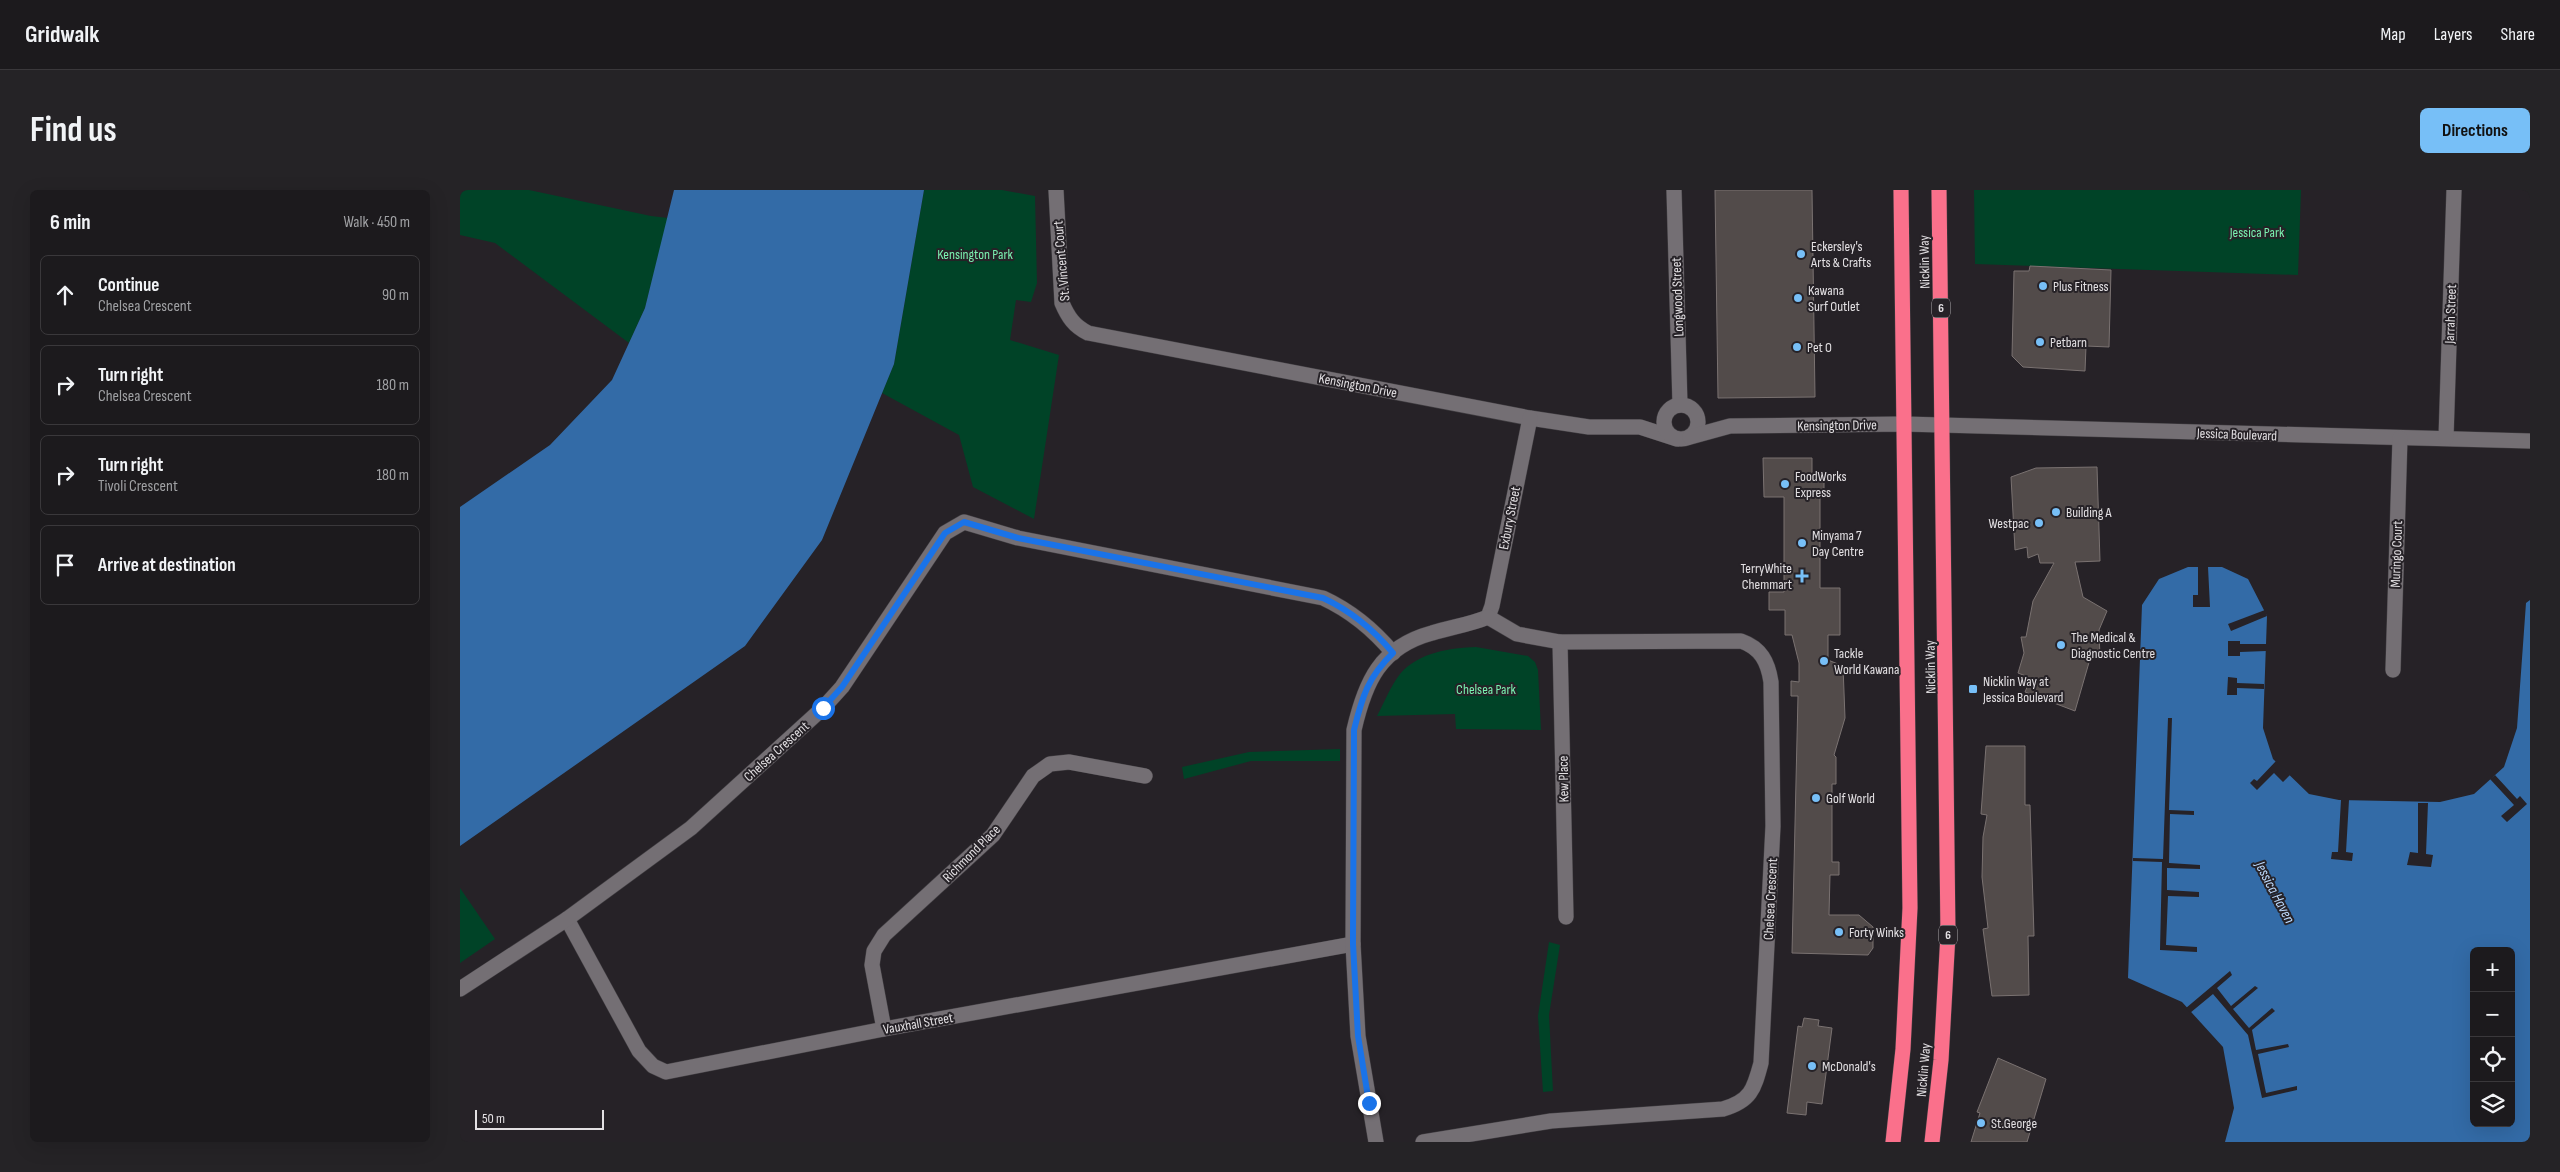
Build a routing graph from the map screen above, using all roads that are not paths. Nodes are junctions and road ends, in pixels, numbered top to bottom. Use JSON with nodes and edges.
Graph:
{"nodes":[{"id":1,"x":1056,"y":190,"type":"edge"},
{"id":2,"x":1674,"y":190,"type":"edge"},
{"id":3,"x":1901,"y":190,"type":"edge"},
{"id":4,"x":1939,"y":190,"type":"edge"},
{"id":5,"x":2454,"y":190,"type":"edge"},
{"id":6,"x":1078,"y":328,"type":"joint"},
{"id":7,"x":1680,"y":405,"type":"junction"},
{"id":8,"x":1696,"y":414,"type":"junction"},
{"id":9,"x":1530,"y":418,"type":"junction"},
{"id":10,"x":1664,"y":418,"type":"junction"},
{"id":11,"x":1904,"y":424,"type":"junction"},
{"id":12,"x":1730,"y":426,"type":"junction"},
{"id":13,"x":1943,"y":426,"type":"junction"},
{"id":14,"x":1640,"y":428,"type":"junction"},
{"id":15,"x":1684,"y":438,"type":"junction"},
{"id":16,"x":2400,"y":438,"type":"junction"},
{"id":17,"x":2446,"y":438,"type":"junction"},
{"id":18,"x":2530,"y":441,"type":"edge"},
{"id":19,"x":1488,"y":617,"type":"junction"},
{"id":20,"x":1560,"y":642,"type":"junction"},
{"id":21,"x":1393,"y":653,"type":"junction"},
{"id":22,"x":2393,"y":670,"type":"dead end"},
{"id":23,"x":1145,"y":776,"type":"dead end"},
{"id":24,"x":1566,"y":916,"type":"dead end"},
{"id":25,"x":567,"y":919,"type":"junction"},
{"id":26,"x":1353,"y":944,"type":"junction"},
{"id":27,"x":460,"y":989,"type":"edge"},
{"id":28,"x":884,"y":1029,"type":"junction"},
{"id":29,"x":1376,"y":1142,"type":"edge"},
{"id":30,"x":1423,"y":1142,"type":"edge"},
{"id":31,"x":1893,"y":1142,"type":"edge"},
{"id":32,"x":1932,"y":1142,"type":"edge"}],
"edges":[{"from":1,"to":6,"type":"street","name":"St. Vincent Court"},
{"from":2,"to":7,"type":"street","name":"Longwood Street"},
{"from":3,"to":11,"type":"highway","name":"Nicklin Way"},
{"from":4,"to":13,"type":"highway","name":"Nicklin Way","number":"6"},
{"from":5,"to":17,"type":"street","name":"Jarrah Street"},
{"from":6,"to":9,"type":"street","name":"Kensington Drive"},
{"from":7,"to":8,"type":"street"},
{"from":7,"to":10,"type":"street"},
{"from":8,"to":12,"type":"street","name":"Kensington Drive"},
{"from":8,"to":15,"type":"street"},
{"from":9,"to":14,"type":"street","name":"Kensington Drive"},
{"from":9,"to":19,"type":"street","name":"Exbury Street"},
{"from":10,"to":14,"type":"street","name":"Kensington Drive"},
{"from":10,"to":15,"type":"street"},
{"from":11,"to":12,"type":"street","name":"Kensington Drive"},
{"from":11,"to":13,"type":"street","name":"Kensington Drive"},
{"from":11,"to":31,"type":"highway","name":"Nicklin Way"},
{"from":12,"to":15,"type":"street","name":"Kensington Drive"},
{"from":13,"to":16,"type":"street","name":"Jessica Boulevard"},
{"from":13,"to":32,"type":"highway","name":"Nicklin Way","number":"6"},
{"from":14,"to":15,"type":"street","name":"Kensington Drive"},
{"from":16,"to":17,"type":"street","name":"Jessica Boulevard"},
{"from":16,"to":22,"type":"street","name":"Muringo Court"},
{"from":17,"to":18,"type":"street","name":"Jessica Boulevard"},
{"from":19,"to":20,"type":"street","name":"Chelsea Crescent"},
{"from":19,"to":21,"type":"street"},
{"from":20,"to":24,"type":"street","name":"Kew Place"},
{"from":20,"to":30,"type":"street","name":"Chelsea Crescent"},
{"from":21,"to":25,"type":"street","name":"Chelsea Crescent"},
{"from":21,"to":26,"type":"street"},
{"from":23,"to":28,"type":"street","name":"Richmond Place"},
{"from":25,"to":27,"type":"street","name":"Chelsea Crescent"},
{"from":25,"to":28,"type":"street","name":"Vauxhall Street"},
{"from":26,"to":28,"type":"street","name":"Vauxhall Street"},
{"from":26,"to":29,"type":"street"}]}
